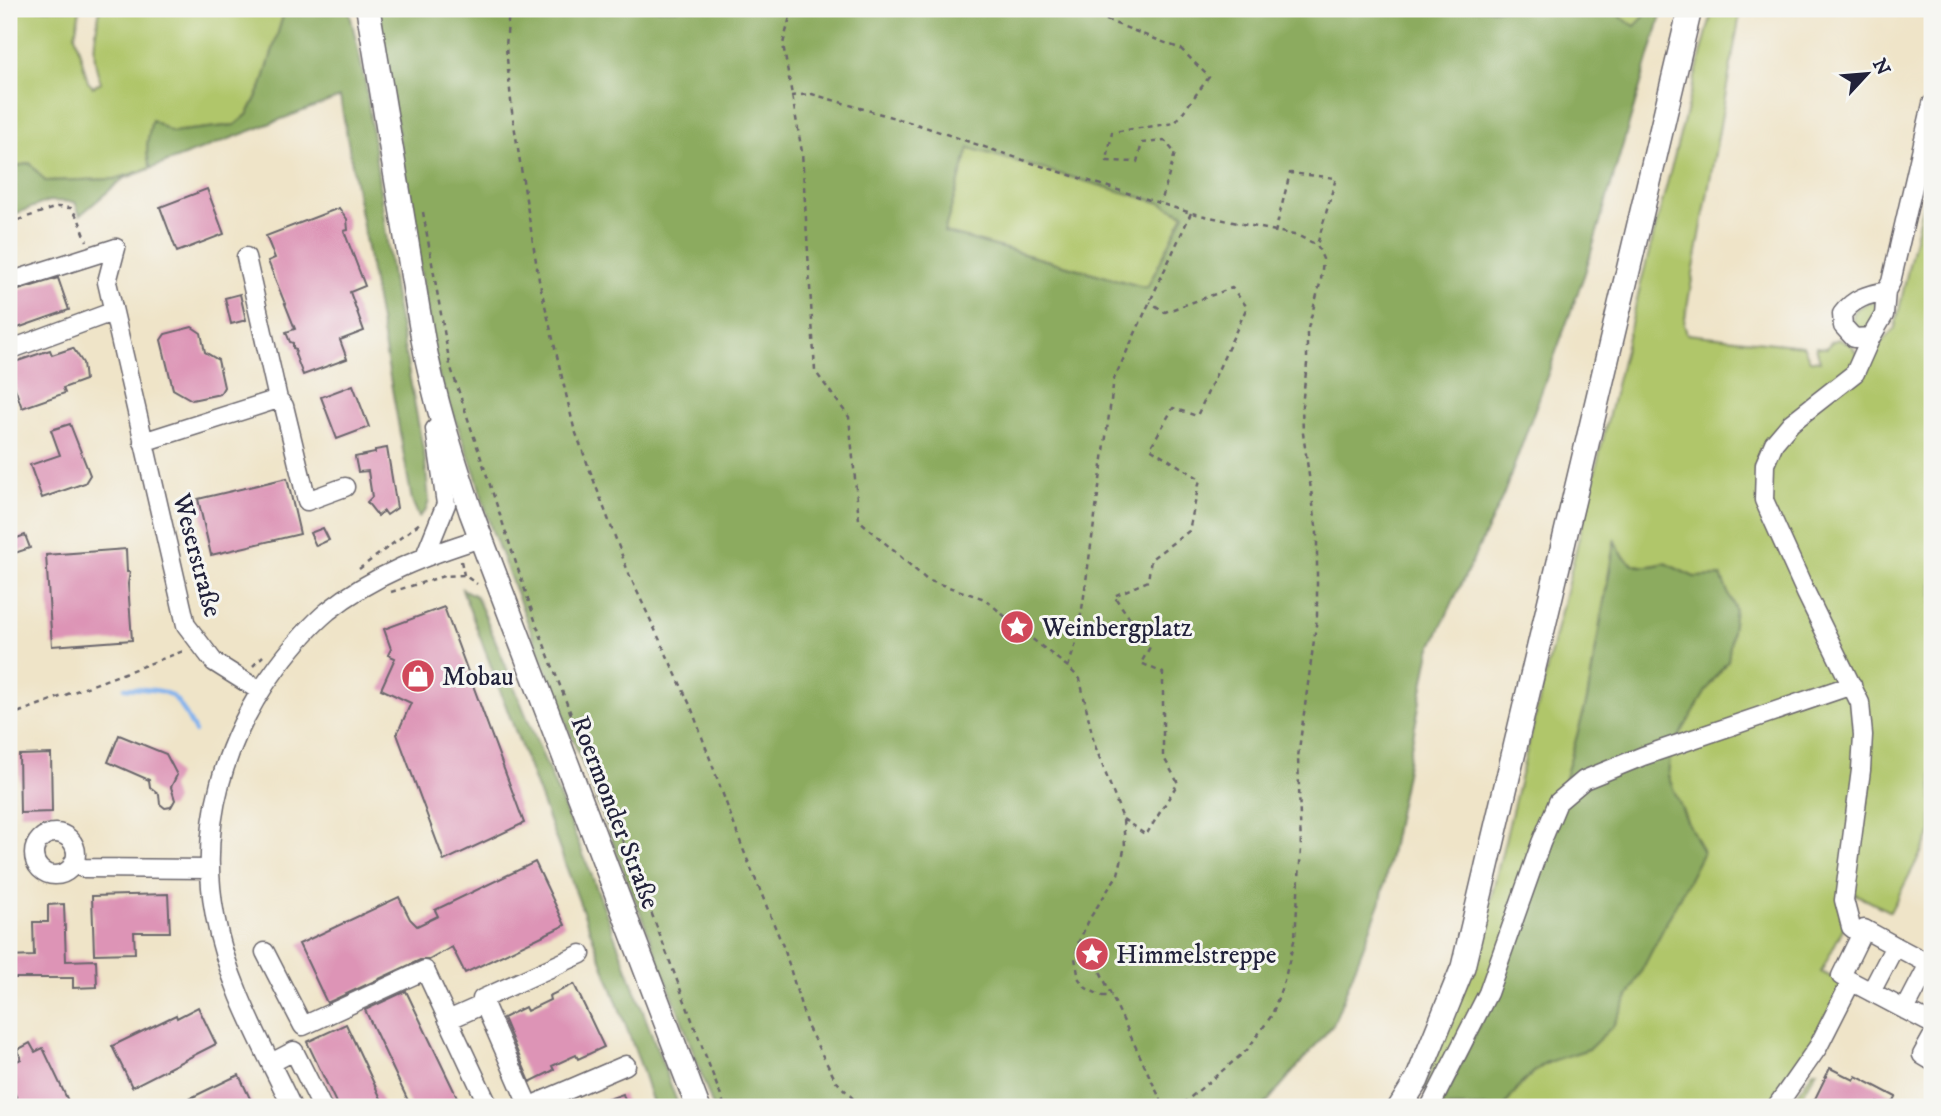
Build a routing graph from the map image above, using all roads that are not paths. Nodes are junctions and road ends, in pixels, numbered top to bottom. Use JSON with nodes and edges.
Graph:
{"nodes":[{"id":1,"x":368,"y":9,"type":"edge"},
{"id":2,"x":1690,"y":9,"type":"edge"},
{"id":3,"x":1932,"y":104,"type":"edge"},
{"id":4,"x":246,"y":257,"type":"dead end"},
{"id":5,"x":9,"y":282,"type":"edge"},
{"id":6,"x":1886,"y":291,"type":"junction"},
{"id":7,"x":112,"y":312,"type":"junction"},
{"id":8,"x":1871,"y":337,"type":"junction"},
{"id":9,"x":9,"y":351,"type":"edge"},
{"id":10,"x":431,"y":382,"type":"junction"},
{"id":11,"x":278,"y":399,"type":"junction"},
{"id":12,"x":143,"y":442,"type":"junction"},
{"id":13,"x":345,"y":487,"type":"dead end"},
{"id":14,"x":481,"y":538,"type":"junction"},
{"id":15,"x":425,"y":556,"type":"junction"},
{"id":16,"x":1852,"y":685,"type":"junction"},
{"id":17,"x":260,"y":691,"type":"junction"},
{"id":18,"x":73,"y":863,"type":"dead end"},
{"id":19,"x":209,"y":869,"type":"junction"},
{"id":20,"x":1861,"y":935,"type":"junction"},
{"id":21,"x":1895,"y":946,"type":"junction"},
{"id":22,"x":265,"y":952,"type":"dead end"},
{"id":23,"x":581,"y":954,"type":"dead end"},
{"id":24,"x":1931,"y":964,"type":"edge"},
{"id":25,"x":1851,"y":982,"type":"junction"},
{"id":26,"x":1871,"y":992,"type":"junction"},
{"id":27,"x":484,"y":1004,"type":"junction"},
{"id":28,"x":1905,"y":1010,"type":"junction"},
{"id":29,"x":448,"y":1020,"type":"junction"},
{"id":30,"x":1932,"y":1024,"type":"edge"},
{"id":31,"x":1932,"y":1037,"type":"edge"},
{"id":32,"x":1932,"y":1061,"type":"edge"},
{"id":33,"x":271,"y":1063,"type":"junction"},
{"id":34,"x":626,"y":1065,"type":"dead end"},
{"id":35,"x":292,"y":1107,"type":"edge"},
{"id":36,"x":322,"y":1107,"type":"edge"},
{"id":37,"x":489,"y":1107,"type":"edge"},
{"id":38,"x":528,"y":1107,"type":"edge"},
{"id":39,"x":698,"y":1107,"type":"edge"},
{"id":40,"x":1400,"y":1107,"type":"edge"},
{"id":41,"x":1430,"y":1107,"type":"edge"},
{"id":42,"x":1776,"y":1107,"type":"edge"}],
"edges":[{"from":1,"to":10,"type":"main road","name":"Roermonder Straße"},
{"from":2,"to":40,"type":"main road"},
{"from":3,"to":6,"type":"street"},
{"from":4,"to":11,"type":"street"},
{"from":5,"to":7,"type":"street","name":"Weserstraße"},
{"from":6,"to":8,"type":"street"},
{"from":6,"to":8,"type":"street"},
{"from":7,"to":9,"type":"street"},
{"from":7,"to":12,"type":"street","name":"Weserstraße"},
{"from":8,"to":16,"type":"street"},
{"from":10,"to":14,"type":"main road","name":"Roermonder Straße"},
{"from":10,"to":15,"type":"street"},
{"from":11,"to":12,"type":"street"},
{"from":11,"to":13,"type":"street"},
{"from":12,"to":17,"type":"street","name":"Weserstraße"},
{"from":14,"to":15,"type":"street"},
{"from":14,"to":39,"type":"main road","name":"Roermonder Straße"},
{"from":15,"to":17,"type":"street"},
{"from":16,"to":20,"type":"street"},
{"from":16,"to":41,"type":"street"},
{"from":17,"to":19,"type":"street"},
{"from":18,"to":19,"type":"street"},
{"from":19,"to":33,"type":"street"},
{"from":20,"to":21,"type":"street"},
{"from":20,"to":25,"type":"street"},
{"from":21,"to":24,"type":"street"},
{"from":21,"to":26,"type":"street"},
{"from":22,"to":29,"type":"street"},
{"from":23,"to":27,"type":"street"},
{"from":24,"to":28,"type":"street"},
{"from":25,"to":26,"type":"street"},
{"from":25,"to":42,"type":"street"},
{"from":26,"to":28,"type":"street"},
{"from":27,"to":29,"type":"street"},
{"from":27,"to":38,"type":"street"},
{"from":28,"to":30,"type":"street"},
{"from":29,"to":37,"type":"street"},
{"from":31,"to":32,"type":"street"},
{"from":33,"to":35,"type":"street"},
{"from":33,"to":36,"type":"street"},
{"from":34,"to":38,"type":"street"}]}
